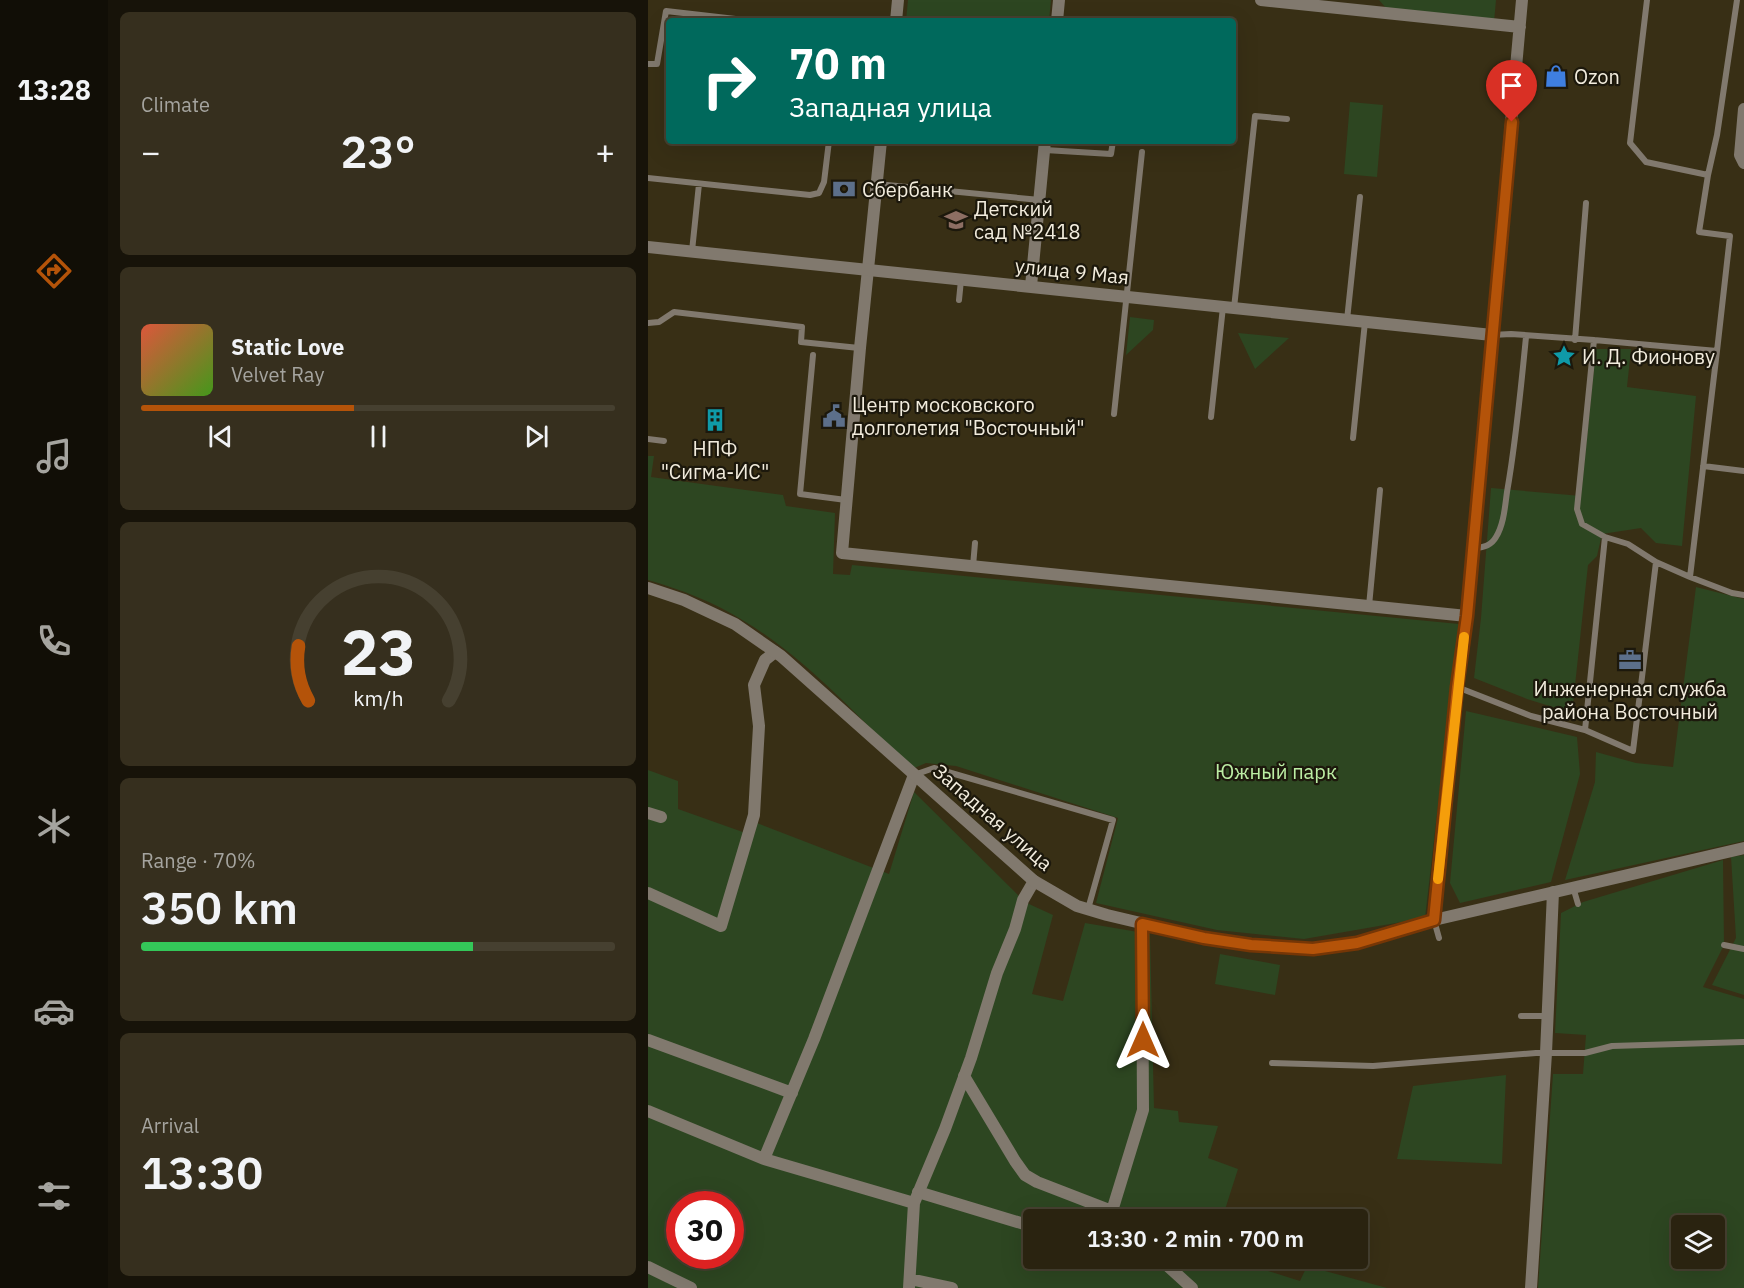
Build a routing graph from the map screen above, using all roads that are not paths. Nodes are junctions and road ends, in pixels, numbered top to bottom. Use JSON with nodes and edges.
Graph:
{"nodes":[{"id":1,"x":898,"y":0,"type":"edge"},
{"id":2,"x":1059,"y":0,"type":"edge"},
{"id":3,"x":1261,"y":0,"type":"edge"},
{"id":4,"x":1371,"y":0,"type":"edge"},
{"id":5,"x":1522,"y":0,"type":"edge"},
{"id":6,"x":1647,"y":0,"type":"edge"},
{"id":7,"x":1737,"y":0,"type":"edge"},
{"id":8,"x":1385,"y":14,"type":"junction"},
{"id":9,"x":727,"y":18,"type":"edge"},
{"id":10,"x":896,"y":18,"type":"edge"},
{"id":11,"x":1057,"y":18,"type":"edge"},
{"id":12,"x":1520,"y":27,"type":"junction"},
{"id":13,"x":648,"y":63,"type":"edge"},
{"id":14,"x":1744,"y":109,"type":"edge"},
{"id":15,"x":1287,"y":119,"type":"dead end"},
{"id":16,"x":829,"y":144,"type":"edge"},
{"id":17,"x":881,"y":144,"type":"edge"},
{"id":18,"x":1113,"y":144,"type":"edge"},
{"id":19,"x":1045,"y":145,"type":"edge"},
{"id":20,"x":1142,"y":152,"type":"dead end"},
{"id":21,"x":1744,"y":163,"type":"edge"},
{"id":22,"x":1708,"y":175,"type":"junction"},
{"id":23,"x":648,"y":178,"type":"edge"},
{"id":24,"x":699,"y":184,"type":"junction"},
{"id":25,"x":877,"y":184,"type":"junction"},
{"id":26,"x":1360,"y":197,"type":"dead end"},
{"id":27,"x":1040,"y":200,"type":"junction"},
{"id":28,"x":1586,"y":203,"type":"dead end"},
{"id":29,"x":648,"y":247,"type":"edge"},
{"id":30,"x":692,"y":251,"type":"junction"},
{"id":31,"x":868,"y":270,"type":"junction"},
{"id":32,"x":961,"y":279,"type":"junction"},
{"id":33,"x":1031,"y":286,"type":"junction"},
{"id":34,"x":1126,"y":297,"type":"junction"},
{"id":35,"x":959,"y":300,"type":"dead end"},
{"id":36,"x":1228,"y":307,"type":"junction"},
{"id":37,"x":1347,"y":320,"type":"junction"},
{"id":38,"x":1365,"y":322,"type":"junction"},
{"id":39,"x":648,"y":323,"type":"edge"},
{"id":40,"x":1492,"y":335,"type":"junction"},
{"id":41,"x":1526,"y":337,"type":"junction"},
{"id":42,"x":1575,"y":340,"type":"junction"},
{"id":43,"x":1594,"y":340,"type":"junction"},
{"id":44,"x":860,"y":348,"type":"junction"},
{"id":45,"x":1717,"y":351,"type":"junction"},
{"id":46,"x":813,"y":355,"type":"dead end"},
{"id":47,"x":1114,"y":414,"type":"dead end"},
{"id":48,"x":1211,"y":417,"type":"dead end"},
{"id":49,"x":1353,"y":438,"type":"dead end"},
{"id":50,"x":648,"y":440,"type":"edge"},
{"id":51,"x":664,"y":441,"type":"dead end"},
{"id":52,"x":1703,"y":466,"type":"junction"},
{"id":53,"x":1744,"y":471,"type":"edge"},
{"id":54,"x":1380,"y":490,"type":"dead end"},
{"id":55,"x":847,"y":500,"type":"junction"},
{"id":56,"x":1605,"y":537,"type":"junction"},
{"id":57,"x":975,"y":543,"type":"dead end"},
{"id":58,"x":1473,"y":549,"type":"junction"},
{"id":59,"x":1656,"y":562,"type":"junction"},
{"id":60,"x":973,"y":566,"type":"junction"},
{"id":61,"x":1690,"y":577,"type":"junction"},
{"id":62,"x":648,"y":588,"type":"edge"},
{"id":63,"x":1744,"y":596,"type":"edge"},
{"id":64,"x":1370,"y":600,"type":"junction"},
{"id":65,"x":1467,"y":616,"type":"junction"},
{"id":66,"x":775,"y":652,"type":"junction"},
{"id":67,"x":1457,"y":687,"type":"junction"},
{"id":68,"x":1585,"y":730,"type":"junction"},
{"id":69,"x":914,"y":775,"type":"junction"},
{"id":70,"x":1744,"y":848,"type":"edge"},
{"id":71,"x":1034,"y":881,"type":"junction"},
{"id":72,"x":1573,"y":886,"type":"junction"},
{"id":73,"x":1553,"y":892,"type":"junction"},
{"id":74,"x":648,"y":893,"type":"edge"},
{"id":75,"x":1578,"y":904,"type":"dead end"},
{"id":76,"x":1088,"y":909,"type":"junction"},
{"id":77,"x":1434,"y":920,"type":"junction"},
{"id":78,"x":1142,"y":924,"type":"junction"},
{"id":79,"x":1439,"y":938,"type":"dead end"},
{"id":80,"x":1724,"y":945,"type":"dead end"},
{"id":81,"x":1744,"y":949,"type":"edge"},
{"id":82,"x":1521,"y":1016,"type":"dead end"},
{"id":83,"x":1548,"y":1016,"type":"junction"},
{"id":84,"x":648,"y":1040,"type":"edge"},
{"id":85,"x":1744,"y":1042,"type":"edge"},
{"id":86,"x":1546,"y":1053,"type":"junction"},
{"id":87,"x":1272,"y":1063,"type":"dead end"},
{"id":88,"x":964,"y":1076,"type":"junction"},
{"id":89,"x":792,"y":1093,"type":"junction"},
{"id":90,"x":648,"y":1111,"type":"edge"},
{"id":91,"x":764,"y":1159,"type":"junction"},
{"id":92,"x":916,"y":1197,"type":"junction"},
{"id":93,"x":1102,"y":1209,"type":"edge"},
{"id":94,"x":1118,"y":1209,"type":"edge"},
{"id":95,"x":1023,"y":1224,"type":"edge"},
{"id":96,"x":648,"y":1267,"type":"edge"},
{"id":97,"x":1172,"y":1269,"type":"edge"},
{"id":98,"x":910,"y":1283,"type":"edge"},
{"id":99,"x":691,"y":1288,"type":"edge"},
{"id":100,"x":952,"y":1288,"type":"edge"},
{"id":101,"x":1192,"y":1288,"type":"edge"},
{"id":102,"x":1531,"y":1288,"type":"edge"}],
"edges":[{"from":1,"to":10,"type":"street"},
{"from":2,"to":11,"type":"street"},
{"from":3,"to":8,"type":"street"},
{"from":4,"to":8,"type":"street"},
{"from":5,"to":12,"type":"street"},
{"from":6,"to":22,"type":"lane"},
{"from":7,"to":22,"type":"lane"},
{"from":8,"to":12,"type":"street"},
{"from":9,"to":13,"type":"lane"},
{"from":12,"to":40,"type":"street"},
{"from":14,"to":21,"type":"street"},
{"from":15,"to":36,"type":"lane"},
{"from":16,"to":24,"type":"lane"},
{"from":17,"to":25,"type":"street"},
{"from":18,"to":19,"type":"lane"},
{"from":19,"to":27,"type":"street"},
{"from":20,"to":34,"type":"lane"},
{"from":22,"to":45,"type":"lane"},
{"from":23,"to":24,"type":"lane"},
{"from":24,"to":30,"type":"lane"},
{"from":25,"to":27,"type":"lane"},
{"from":25,"to":31,"type":"street"},
{"from":26,"to":37,"type":"lane"},
{"from":27,"to":33,"type":"street"},
{"from":28,"to":42,"type":"lane"},
{"from":29,"to":30,"type":"street","name":"улица 9 Мая"},
{"from":30,"to":31,"type":"street","name":"улица 9 Мая"},
{"from":31,"to":32,"type":"street","name":"улица 9 Мая"},
{"from":31,"to":44,"type":"street"},
{"from":32,"to":33,"type":"street","name":"улица 9 Мая"},
{"from":32,"to":35,"type":"lane"},
{"from":33,"to":34,"type":"street","name":"улица 9 Мая"},
{"from":34,"to":36,"type":"street","name":"улица 9 Мая"},
{"from":34,"to":47,"type":"lane"},
{"from":36,"to":37,"type":"street","name":"улица 9 Мая"},
{"from":36,"to":48,"type":"lane"},
{"from":37,"to":38,"type":"street","name":"улица 9 Мая"},
{"from":38,"to":40,"type":"street","name":"улица 9 Мая"},
{"from":38,"to":49,"type":"lane"},
{"from":39,"to":44,"type":"lane"},
{"from":40,"to":41,"type":"lane"},
{"from":40,"to":58,"type":"street"},
{"from":41,"to":42,"type":"lane"},
{"from":41,"to":58,"type":"lane"},
{"from":42,"to":43,"type":"lane"},
{"from":43,"to":45,"type":"lane"},
{"from":43,"to":56,"type":"lane"},
{"from":44,"to":55,"type":"street"},
{"from":45,"to":52,"type":"lane"},
{"from":46,"to":55,"type":"lane"},
{"from":50,"to":51,"type":"lane"},
{"from":52,"to":53,"type":"lane"},
{"from":52,"to":61,"type":"lane"},
{"from":54,"to":64,"type":"lane"},
{"from":55,"to":60,"type":"street"},
{"from":56,"to":59,"type":"lane"},
{"from":56,"to":68,"type":"lane"},
{"from":57,"to":60,"type":"lane"},
{"from":58,"to":65,"type":"street"},
{"from":59,"to":61,"type":"lane"},
{"from":59,"to":68,"type":"lane"},
{"from":60,"to":64,"type":"street"},
{"from":61,"to":63,"type":"lane"},
{"from":62,"to":66,"type":"street","name":"Западная улица"},
{"from":64,"to":65,"type":"street"},
{"from":65,"to":67,"type":"street"},
{"from":66,"to":69,"type":"street","name":"Западная улица"},
{"from":66,"to":74,"type":"street"},
{"from":67,"to":68,"type":"lane"},
{"from":67,"to":77,"type":"street"},
{"from":69,"to":71,"type":"street","name":"Западная улица"},
{"from":69,"to":76,"type":"lane"},
{"from":69,"to":89,"type":"street"},
{"from":70,"to":72,"type":"street","name":"Западная улица"},
{"from":71,"to":76,"type":"street","name":"Западная улица"},
{"from":71,"to":88,"type":"street"},
{"from":72,"to":73,"type":"street","name":"Западная улица"},
{"from":72,"to":75,"type":"lane"},
{"from":73,"to":77,"type":"street","name":"Западная улица"},
{"from":73,"to":83,"type":"street"},
{"from":76,"to":78,"type":"street","name":"Западная улица"},
{"from":77,"to":78,"type":"street","name":"Западная улица"},
{"from":77,"to":79,"type":"lane"},
{"from":78,"to":94,"type":"street"},
{"from":80,"to":81,"type":"lane"},
{"from":82,"to":83,"type":"lane"},
{"from":83,"to":86,"type":"street"},
{"from":84,"to":89,"type":"street"},
{"from":85,"to":86,"type":"lane"},
{"from":86,"to":87,"type":"lane"},
{"from":86,"to":102,"type":"street"},
{"from":88,"to":92,"type":"street"},
{"from":88,"to":93,"type":"street"},
{"from":89,"to":91,"type":"street"},
{"from":90,"to":91,"type":"street"},
{"from":91,"to":92,"type":"street"},
{"from":92,"to":95,"type":"street"},
{"from":92,"to":98,"type":"street"},
{"from":96,"to":99,"type":"street"},
{"from":97,"to":101,"type":"street"},
{"from":98,"to":100,"type":"street"}]}
